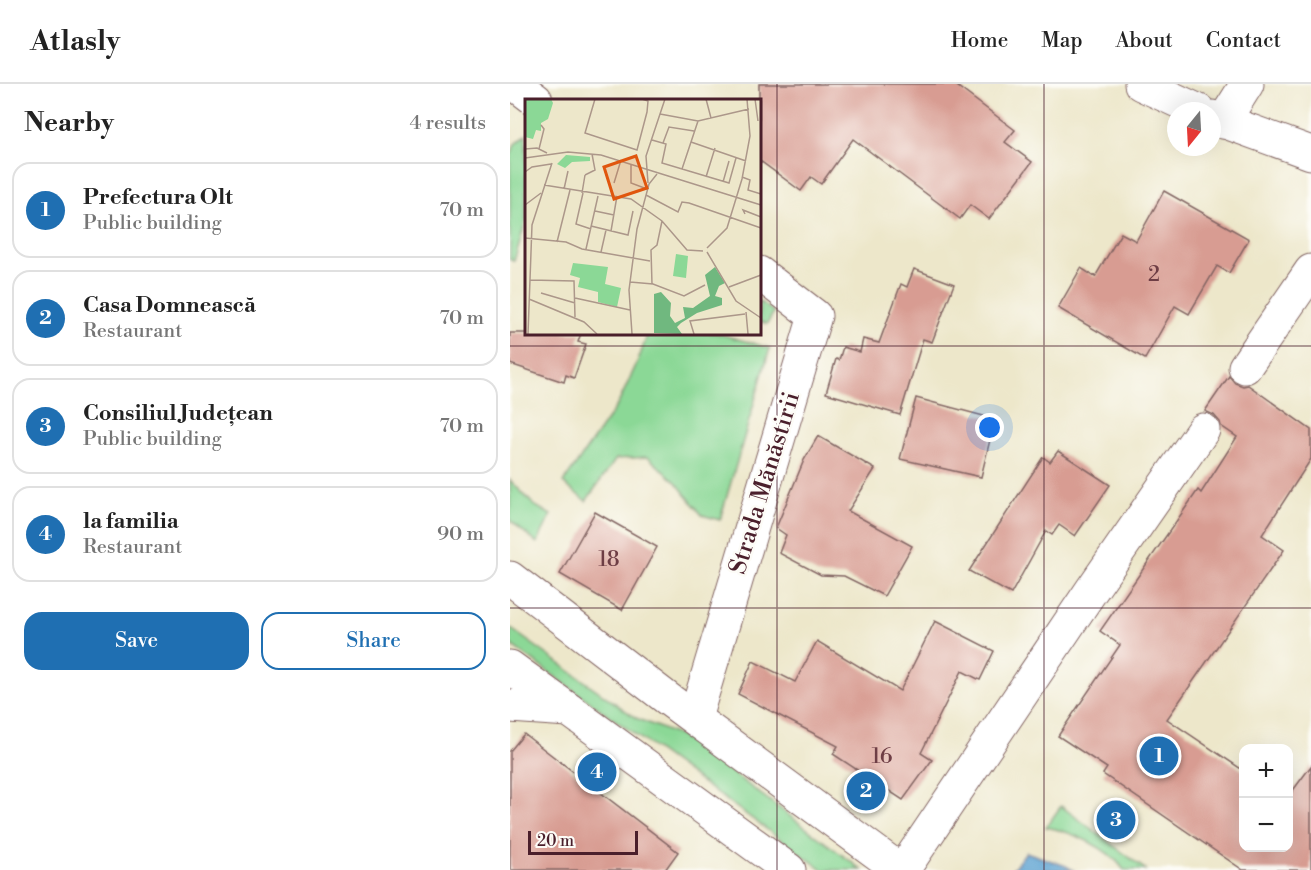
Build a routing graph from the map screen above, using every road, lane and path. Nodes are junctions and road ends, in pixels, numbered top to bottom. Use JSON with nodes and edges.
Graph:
{"nodes":[{"id":1,"x":515,"y":84,"type":"edge"},
{"id":2,"x":1141,"y":84,"type":"edge"},
{"id":3,"x":1247,"y":84,"type":"edge"},
{"id":4,"x":535,"y":99,"type":"edge"},
{"id":5,"x":1180,"y":102,"type":"edge"},
{"id":6,"x":1221,"y":109,"type":"edge"},
{"id":7,"x":1221,"y":120,"type":"edge"},
{"id":8,"x":1311,"y":153,"type":"edge"},
{"id":9,"x":1311,"y":271,"type":"edge"},
{"id":10,"x":760,"y":274,"type":"edge"},
{"id":11,"x":1245,"y":367,"type":"dead end"},
{"id":12,"x":1203,"y":430,"type":"dead end"},
{"id":13,"x":510,"y":578,"type":"edge"},
{"id":14,"x":510,"y":667,"type":"edge"},
{"id":15,"x":510,"y":706,"type":"edge"},
{"id":16,"x":569,"y":710,"type":"junction"},
{"id":17,"x":695,"y":718,"type":"junction"},
{"id":18,"x":789,"y":870,"type":"edge"},
{"id":19,"x":902,"y":870,"type":"edge"}],
"edges":[{"from":1,"to":4,"type":"street"},
{"from":2,"to":5,"type":"street"},
{"from":3,"to":6,"type":"street"},
{"from":7,"to":8,"type":"street"},
{"from":9,"to":11,"type":"street"},
{"from":10,"to":17,"type":"street","name":"Strada Mănăstirii"},
{"from":12,"to":19,"type":"street"},
{"from":13,"to":17,"type":"street"},
{"from":14,"to":16,"type":"street"},
{"from":15,"to":16,"type":"street"},
{"from":16,"to":18,"type":"street"},
{"from":17,"to":19,"type":"street"}]}
